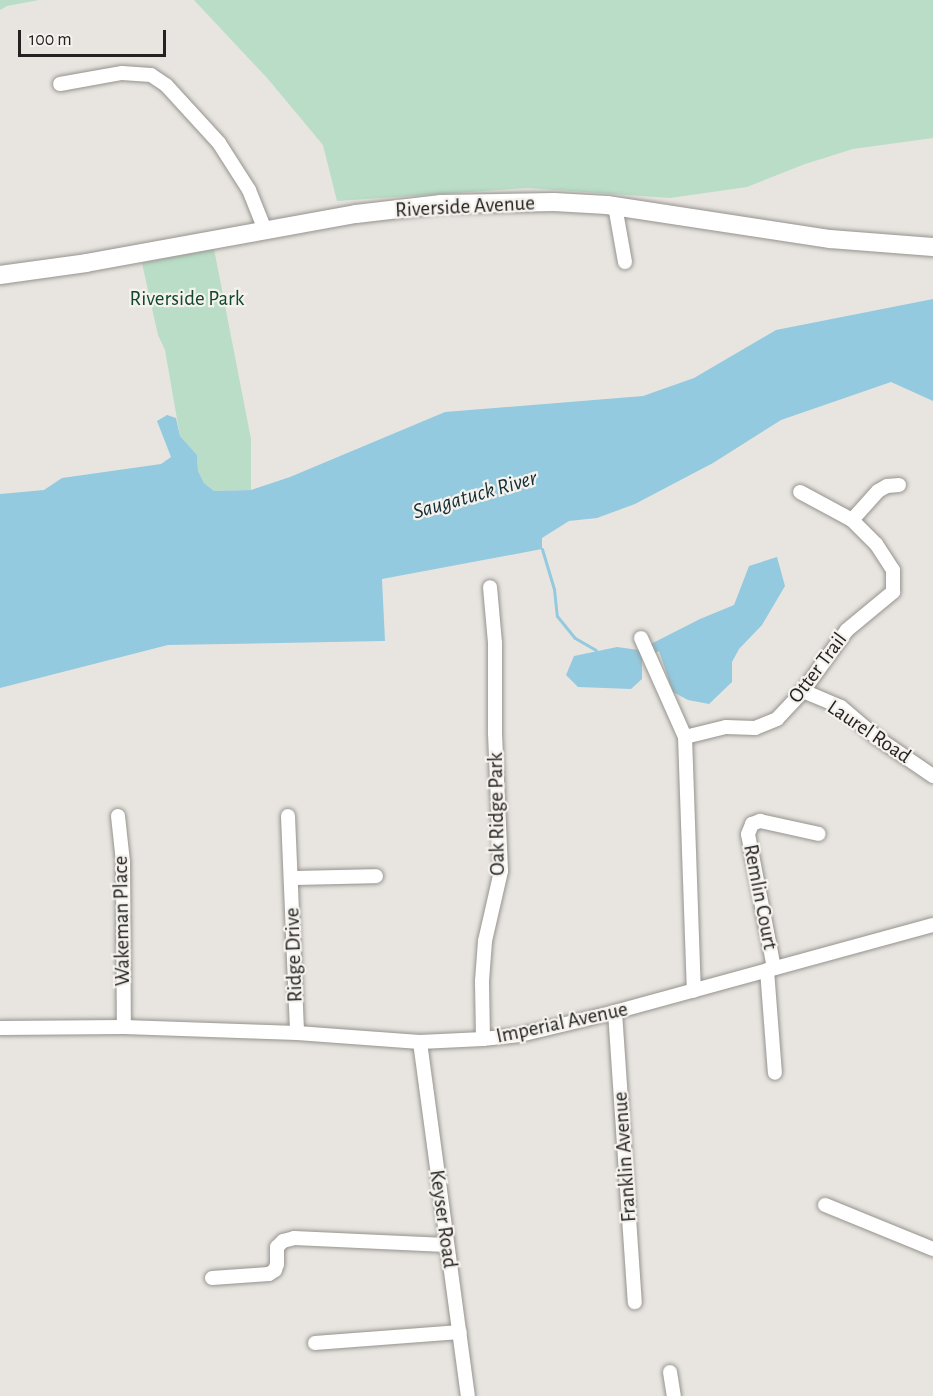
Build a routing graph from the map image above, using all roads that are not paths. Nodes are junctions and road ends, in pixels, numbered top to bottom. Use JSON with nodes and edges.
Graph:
{"nodes":[{"id":1,"x":60,"y":84,"type":"dead end"},
{"id":2,"x":615,"y":206,"type":"junction"},
{"id":3,"x":265,"y":230,"type":"junction"},
{"id":4,"x":933,"y":247,"type":"edge"},
{"id":5,"x":626,"y":262,"type":"dead end"},
{"id":6,"x":0,"y":275,"type":"edge"},
{"id":7,"x":899,"y":485,"type":"dead end"},
{"id":8,"x":800,"y":492,"type":"dead end"},
{"id":9,"x":852,"y":520,"type":"junction"},
{"id":10,"x":490,"y":587,"type":"dead end"},
{"id":11,"x":642,"y":640,"type":"dead end"},
{"id":12,"x":803,"y":691,"type":"junction"},
{"id":13,"x":685,"y":737,"type":"junction"},
{"id":14,"x":933,"y":776,"type":"edge"},
{"id":15,"x":118,"y":816,"type":"dead end"},
{"id":16,"x":288,"y":816,"type":"dead end"},
{"id":17,"x":819,"y":834,"type":"dead end"},
{"id":18,"x":376,"y":876,"type":"dead end"},
{"id":19,"x":291,"y":878,"type":"junction"},
{"id":20,"x":933,"y":925,"type":"edge"},
{"id":21,"x":770,"y":969,"type":"junction"},
{"id":22,"x":694,"y":991,"type":"junction"},
{"id":23,"x":615,"y":1012,"type":"junction"},
{"id":24,"x":124,"y":1027,"type":"junction"},
{"id":25,"x":0,"y":1028,"type":"edge"},
{"id":26,"x":297,"y":1032,"type":"junction"},
{"id":27,"x":483,"y":1039,"type":"junction"},
{"id":28,"x":420,"y":1042,"type":"junction"},
{"id":29,"x":775,"y":1072,"type":"dead end"},
{"id":30,"x":825,"y":1204,"type":"dead end"},
{"id":31,"x":446,"y":1245,"type":"junction"},
{"id":32,"x":933,"y":1249,"type":"edge"},
{"id":33,"x":212,"y":1278,"type":"dead end"},
{"id":34,"x":635,"y":1302,"type":"dead end"},
{"id":35,"x":460,"y":1332,"type":"junction"},
{"id":36,"x":315,"y":1343,"type":"dead end"},
{"id":37,"x":670,"y":1372,"type":"dead end"},
{"id":38,"x":468,"y":1396,"type":"edge"},
{"id":39,"x":674,"y":1396,"type":"edge"}],
"edges":[{"from":1,"to":3,"type":"street"},
{"from":2,"to":3,"type":"main road","name":"Riverside Avenue"},
{"from":2,"to":4,"type":"main road","name":"Riverside Avenue"},
{"from":2,"to":5,"type":"street"},
{"from":3,"to":6,"type":"main road","name":"Riverside Avenue"},
{"from":7,"to":9,"type":"street"},
{"from":8,"to":9,"type":"street","name":"Otter Trail"},
{"from":9,"to":12,"type":"street","name":"Otter Trail"},
{"from":10,"to":27,"type":"street","name":"Oak Ridge Park"},
{"from":11,"to":13,"type":"street"},
{"from":12,"to":13,"type":"street","name":"Otter Trail"},
{"from":12,"to":14,"type":"street","name":"Laurel Road"},
{"from":13,"to":22,"type":"street"},
{"from":15,"to":24,"type":"street","name":"Wakeman Place"},
{"from":16,"to":19,"type":"street","name":"Ridge Drive"},
{"from":17,"to":21,"type":"street","name":"Remlin Court"},
{"from":18,"to":19,"type":"street","name":"Ridge Drive"},
{"from":19,"to":26,"type":"street","name":"Ridge Drive"},
{"from":20,"to":21,"type":"street","name":"Imperial Avenue"},
{"from":21,"to":22,"type":"street","name":"Imperial Avenue"},
{"from":21,"to":29,"type":"street"},
{"from":22,"to":23,"type":"street","name":"Imperial Avenue"},
{"from":23,"to":27,"type":"street","name":"Imperial Avenue"},
{"from":23,"to":34,"type":"street","name":"Franklin Avenue"},
{"from":24,"to":25,"type":"street","name":"Imperial Avenue"},
{"from":24,"to":26,"type":"street","name":"Imperial Avenue"},
{"from":26,"to":28,"type":"street","name":"Imperial Avenue"},
{"from":27,"to":28,"type":"street","name":"Imperial Avenue"},
{"from":28,"to":31,"type":"street","name":"Keyser Road"},
{"from":30,"to":32,"type":"street"},
{"from":31,"to":33,"type":"street"},
{"from":31,"to":35,"type":"street","name":"Keyser Road"},
{"from":35,"to":36,"type":"street"},
{"from":35,"to":38,"type":"street","name":"Keyser Road"},
{"from":37,"to":39,"type":"street"}]}
